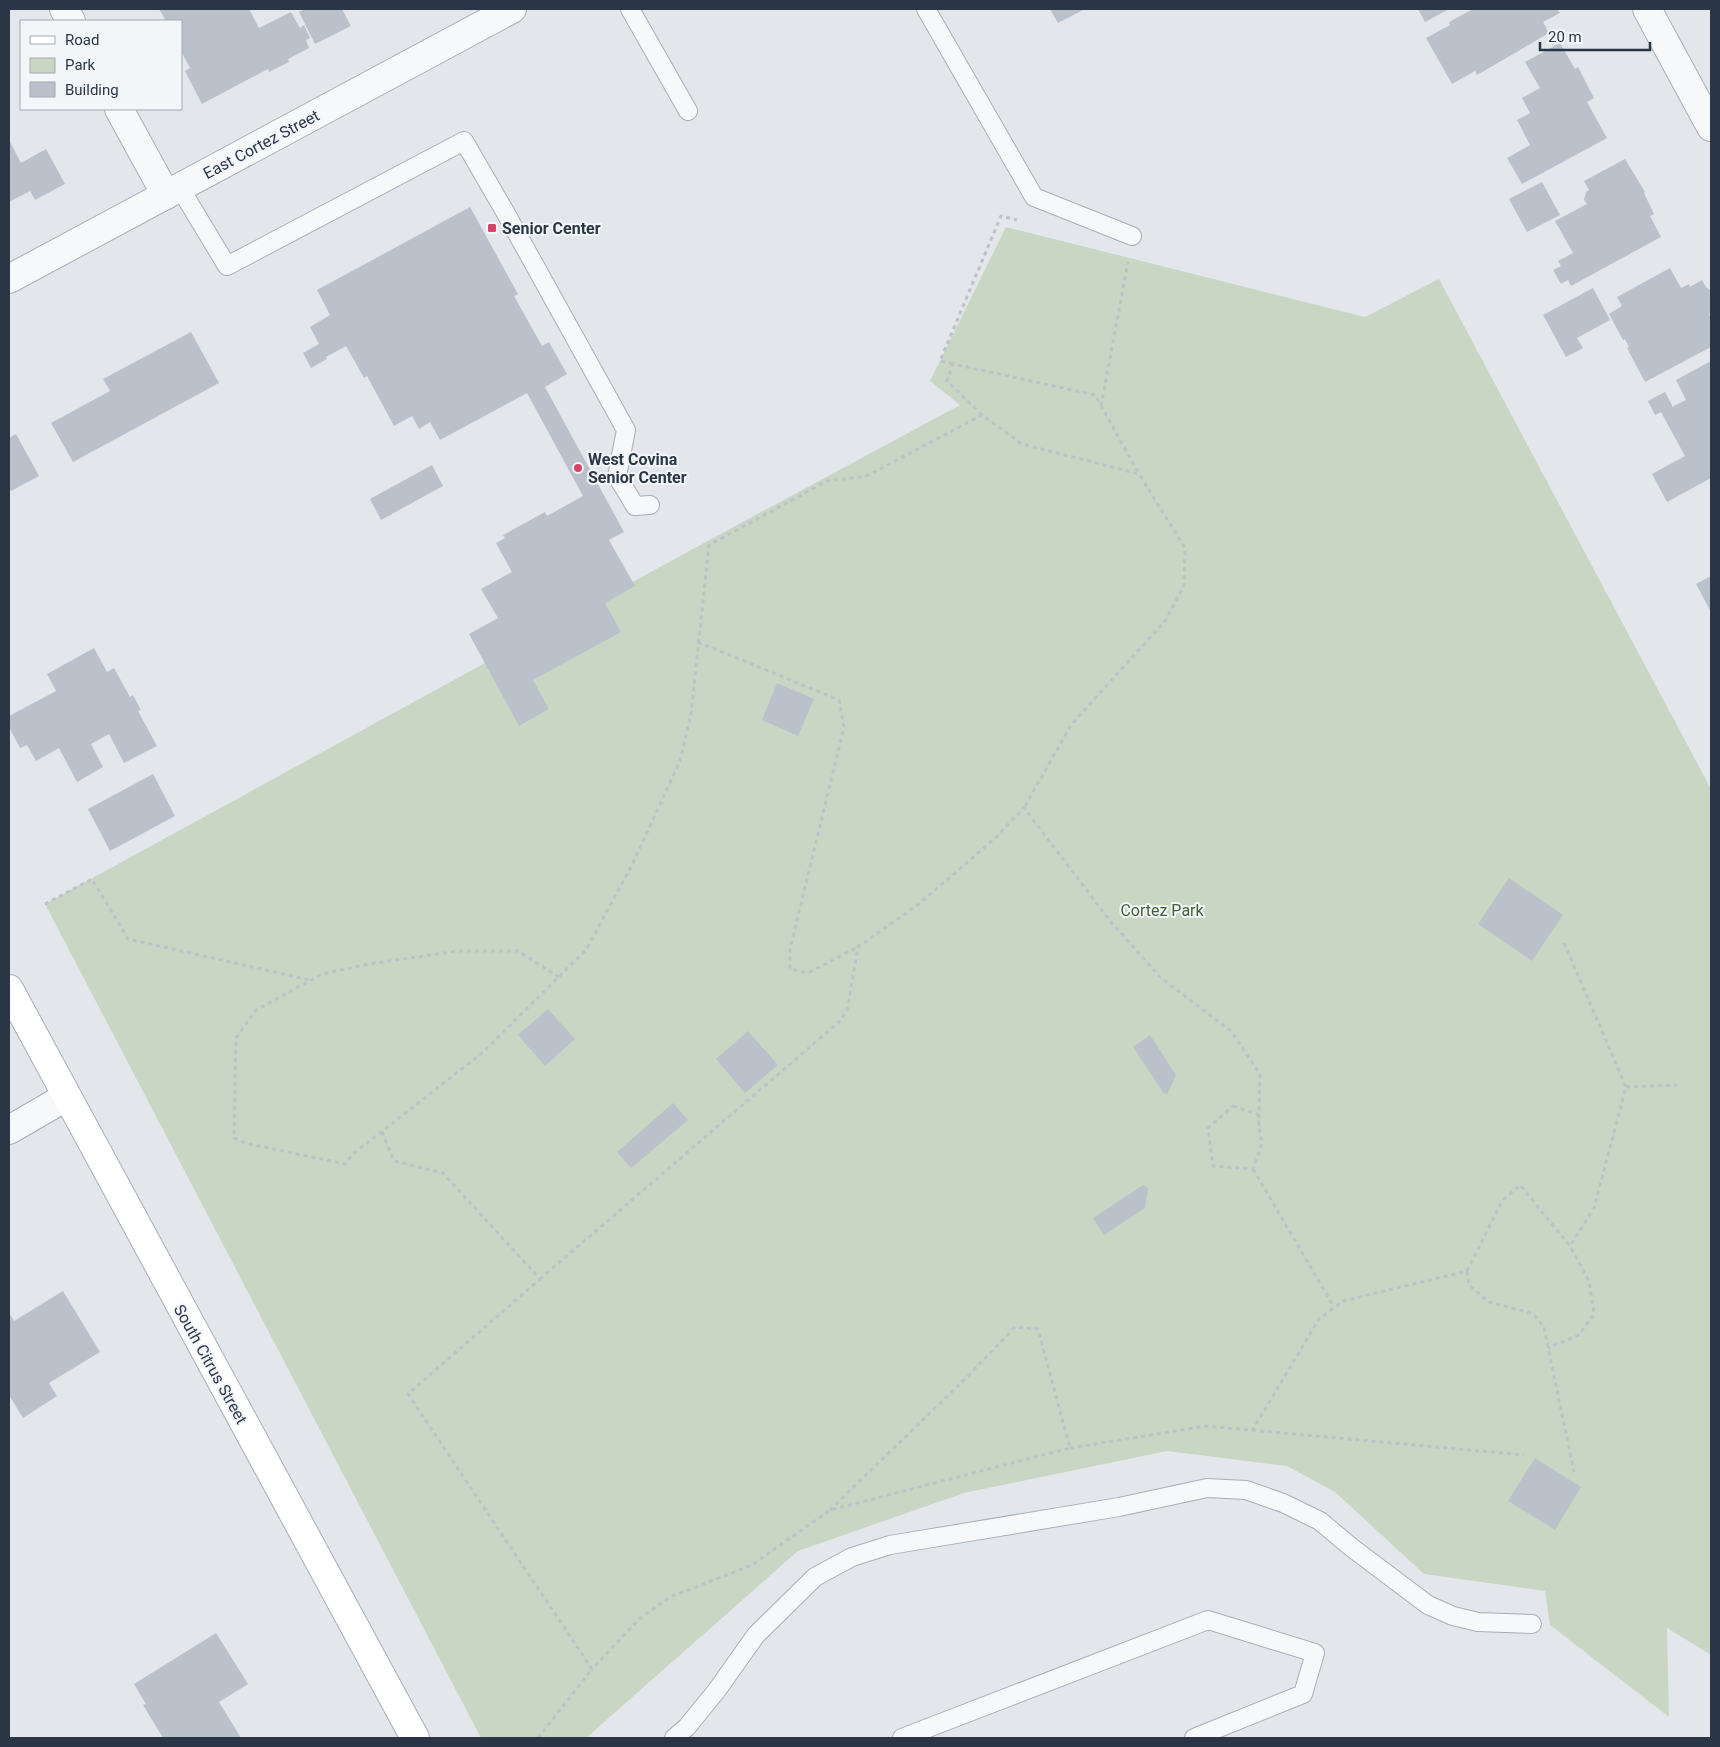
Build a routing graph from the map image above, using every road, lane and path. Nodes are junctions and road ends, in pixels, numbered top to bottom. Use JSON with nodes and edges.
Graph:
{"nodes":[{"id":1,"x":64,"y":9,"type":"edge"},
{"id":2,"x":512,"y":9,"type":"edge"},
{"id":3,"x":630,"y":9,"type":"edge"},
{"id":4,"x":926,"y":9,"type":"edge"},
{"id":5,"x":1647,"y":9,"type":"edge"},
{"id":6,"x":70,"y":20,"type":"edge"},
{"id":7,"x":120,"y":110,"type":"edge"},
{"id":8,"x":688,"y":111,"type":"dead end"},
{"id":9,"x":1711,"y":127,"type":"edge"},
{"id":10,"x":173,"y":191,"type":"junction"},
{"id":11,"x":1019,"y":221,"type":"dead end"},
{"id":12,"x":1132,"y":236,"type":"dead end"},
{"id":13,"x":1129,"y":257,"type":"dead end"},
{"id":14,"x":9,"y":279,"type":"edge"},
{"id":15,"x":953,"y":364,"type":"junction"},
{"id":16,"x":1101,"y":406,"type":"junction"},
{"id":17,"x":982,"y":414,"type":"junction"},
{"id":18,"x":1139,"y":474,"type":"junction"},
{"id":19,"x":650,"y":506,"type":"dead end"},
{"id":20,"x":698,"y":642,"type":"junction"},
{"id":21,"x":1024,"y":808,"type":"junction"},
{"id":22,"x":44,"y":904,"type":"dead end"},
{"id":23,"x":1564,"y":943,"type":"dead end"},
{"id":24,"x":858,"y":947,"type":"junction"},
{"id":25,"x":560,"y":977,"type":"junction"},
{"id":26,"x":311,"y":980,"type":"junction"},
{"id":27,"x":9,"y":989,"type":"edge"},
{"id":28,"x":1677,"y":1085,"type":"dead end"},
{"id":29,"x":1626,"y":1087,"type":"junction"},
{"id":30,"x":66,"y":1097,"type":"junction"},
{"id":31,"x":1259,"y":1127,"type":"junction"},
{"id":32,"x":9,"y":1130,"type":"edge"},
{"id":33,"x":382,"y":1132,"type":"junction"},
{"id":34,"x":1253,"y":1169,"type":"junction"},
{"id":35,"x":1570,"y":1246,"type":"junction"},
{"id":36,"x":1467,"y":1271,"type":"junction"},
{"id":37,"x":540,"y":1279,"type":"junction"},
{"id":38,"x":1334,"y":1308,"type":"junction"},
{"id":39,"x":1548,"y":1348,"type":"junction"},
{"id":40,"x":1252,"y":1431,"type":"junction"},
{"id":41,"x":1070,"y":1448,"type":"junction"},
{"id":42,"x":1524,"y":1455,"type":"dead end"},
{"id":43,"x":1574,"y":1472,"type":"dead end"},
{"id":44,"x":830,"y":1510,"type":"junction"},
{"id":45,"x":1532,"y":1624,"type":"dead end"},
{"id":46,"x":592,"y":1669,"type":"junction"},
{"id":47,"x":414,"y":1738,"type":"edge"},
{"id":48,"x":538,"y":1738,"type":"edge"},
{"id":49,"x":674,"y":1738,"type":"edge"},
{"id":50,"x":902,"y":1738,"type":"edge"},
{"id":51,"x":1194,"y":1738,"type":"edge"}],
"edges":[{"from":1,"to":6,"type":"street"},
{"from":2,"to":10,"type":"street","name":"East Cortez Street"},
{"from":3,"to":8,"type":"lane"},
{"from":4,"to":12,"type":"lane"},
{"from":5,"to":9,"type":"street"},
{"from":7,"to":10,"type":"street"},
{"from":10,"to":14,"type":"street","name":"East Cortez Street"},
{"from":10,"to":19,"type":"lane"},
{"from":11,"to":15,"type":"path"},
{"from":13,"to":16,"type":"path"},
{"from":15,"to":16,"type":"path"},
{"from":15,"to":17,"type":"path"},
{"from":16,"to":18,"type":"path"},
{"from":17,"to":18,"type":"path"},
{"from":17,"to":20,"type":"path"},
{"from":18,"to":21,"type":"path"},
{"from":20,"to":24,"type":"path"},
{"from":20,"to":25,"type":"path"},
{"from":21,"to":24,"type":"path"},
{"from":21,"to":31,"type":"path"},
{"from":22,"to":26,"type":"path"},
{"from":23,"to":29,"type":"path"},
{"from":24,"to":37,"type":"path"},
{"from":25,"to":26,"type":"path"},
{"from":25,"to":33,"type":"path"},
{"from":26,"to":33,"type":"path"},
{"from":27,"to":30,"type":"main road","name":"South Citrus Street"},
{"from":28,"to":29,"type":"path"},
{"from":29,"to":35,"type":"path"},
{"from":30,"to":32,"type":"street"},
{"from":30,"to":47,"type":"main road","name":"South Citrus Street"},
{"from":31,"to":34,"type":"path"},
{"from":31,"to":34,"type":"path"},
{"from":33,"to":37,"type":"path"},
{"from":34,"to":38,"type":"path"},
{"from":35,"to":36,"type":"path"},
{"from":35,"to":39,"type":"path"},
{"from":36,"to":38,"type":"path"},
{"from":36,"to":39,"type":"path"},
{"from":37,"to":46,"type":"path"},
{"from":38,"to":40,"type":"path"},
{"from":39,"to":43,"type":"path"},
{"from":40,"to":41,"type":"path"},
{"from":40,"to":42,"type":"path"},
{"from":41,"to":44,"type":"path"},
{"from":41,"to":44,"type":"path"},
{"from":44,"to":46,"type":"path"},
{"from":45,"to":49,"type":"lane"},
{"from":46,"to":48,"type":"path"},
{"from":50,"to":51,"type":"lane"}]}
